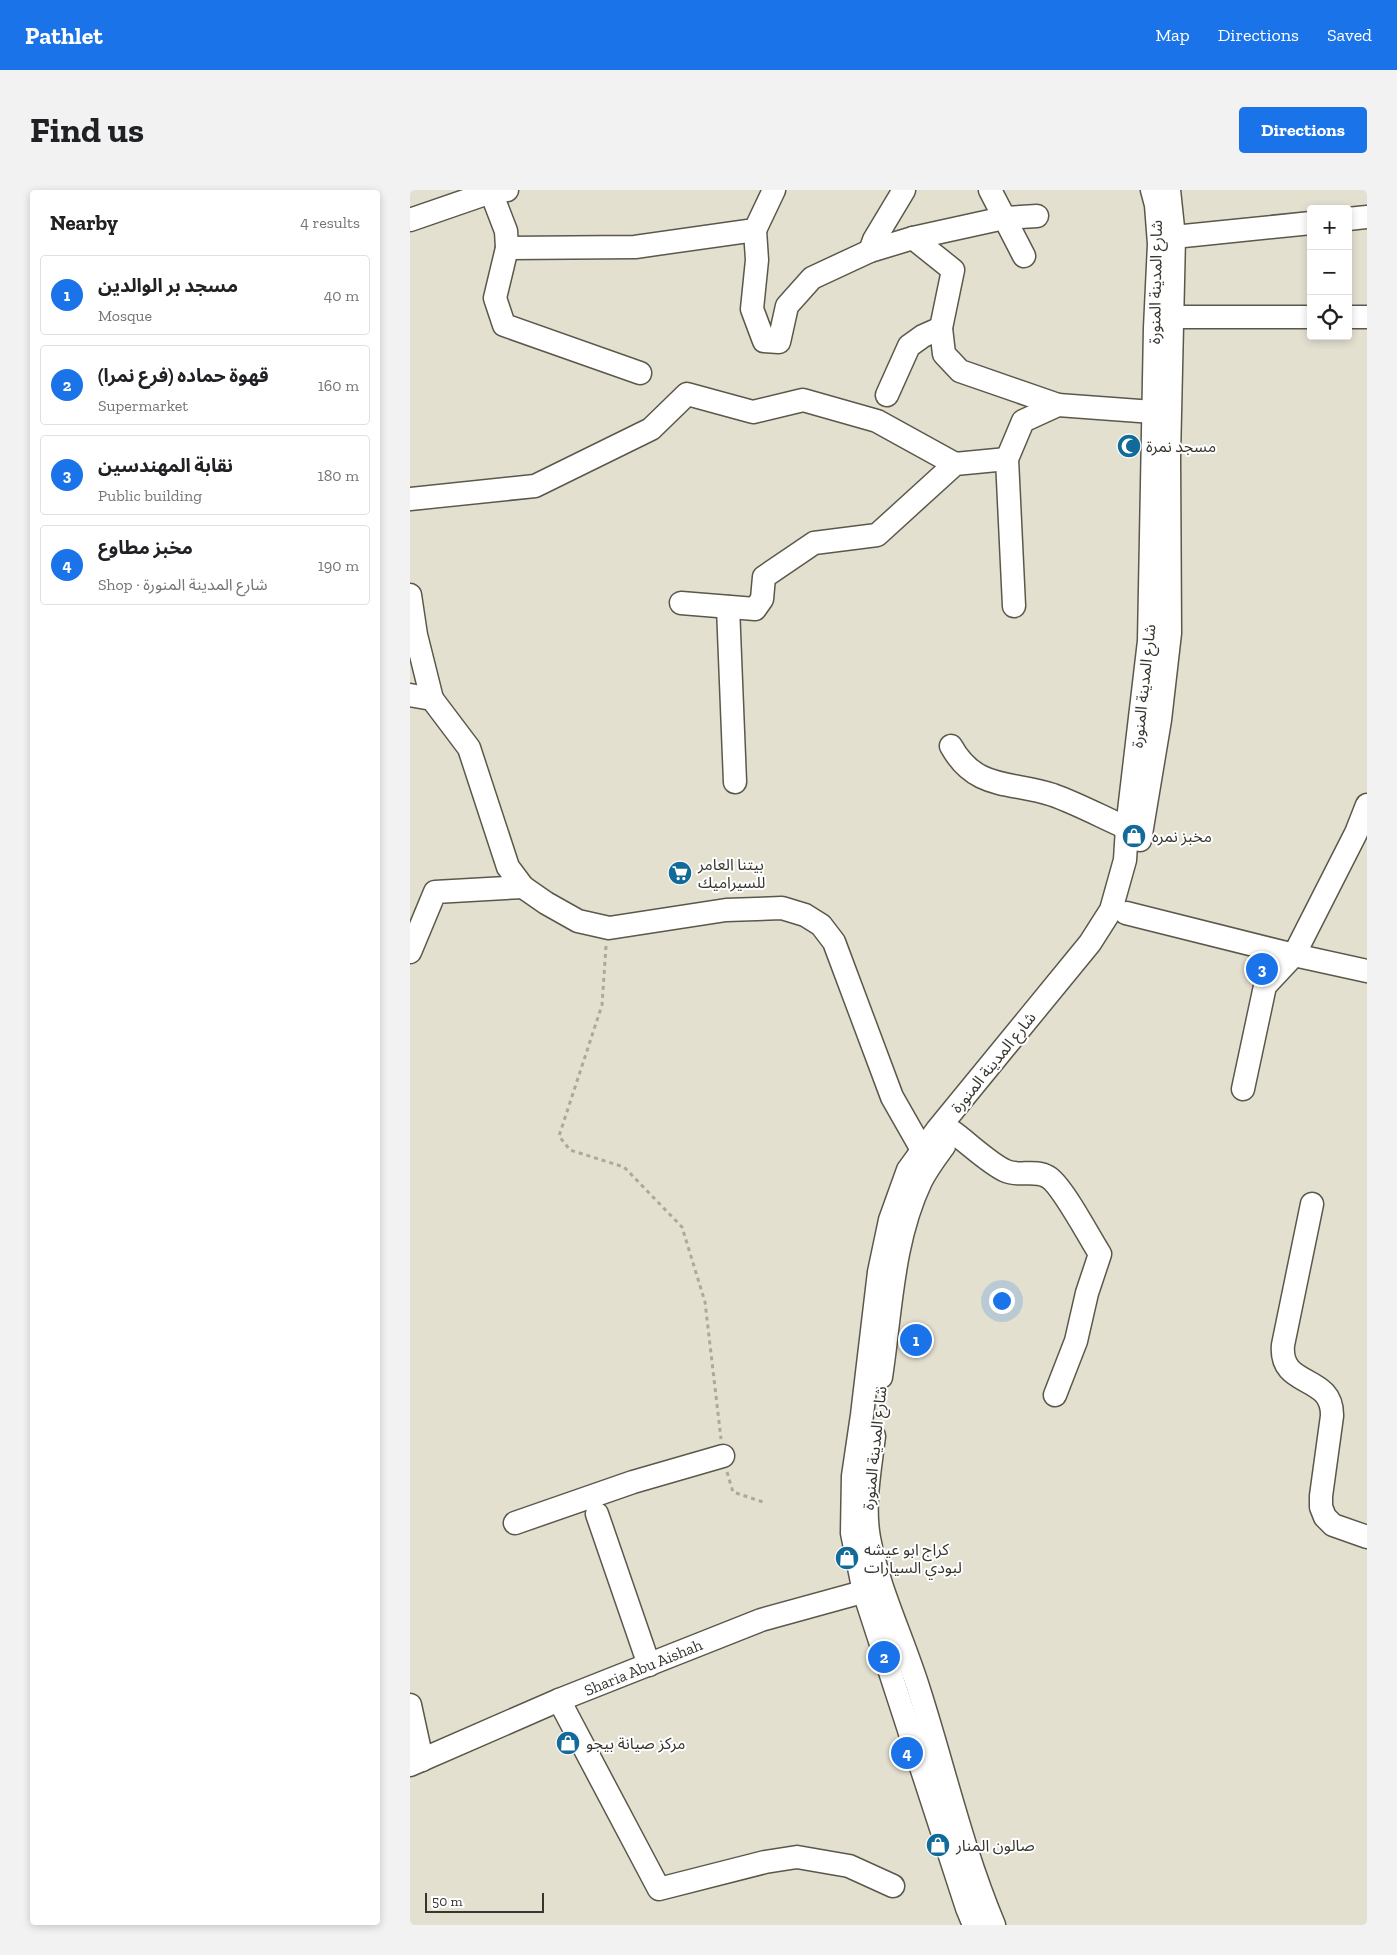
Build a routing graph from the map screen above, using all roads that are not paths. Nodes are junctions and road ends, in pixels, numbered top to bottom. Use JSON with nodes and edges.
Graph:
{"nodes":[{"id":1,"x":774,"y":190,"type":"edge"},
{"id":2,"x":904,"y":190,"type":"edge"},
{"id":3,"x":990,"y":190,"type":"edge"},
{"id":4,"x":1152,"y":190,"type":"edge"},
{"id":5,"x":1169,"y":190,"type":"edge"},
{"id":6,"x":499,"y":191,"type":"edge"},
{"id":7,"x":1037,"y":216,"type":"dead end"},
{"id":8,"x":1367,"y":216,"type":"edge"},
{"id":9,"x":1004,"y":218,"type":"junction"},
{"id":10,"x":1352,"y":218,"type":"edge"},
{"id":11,"x":410,"y":220,"type":"edge"},
{"id":12,"x":1307,"y":223,"type":"edge"},
{"id":13,"x":755,"y":230,"type":"junction"},
{"id":14,"x":1174,"y":237,"type":"junction"},
{"id":15,"x":913,"y":238,"type":"junction"},
{"id":16,"x":507,"y":248,"type":"junction"},
{"id":17,"x":870,"y":251,"type":"junction"},
{"id":18,"x":1024,"y":256,"type":"dead end"},
{"id":19,"x":1164,"y":317,"type":"junction"},
{"id":20,"x":1307,"y":317,"type":"edge"},
{"id":21,"x":1352,"y":317,"type":"edge"},
{"id":22,"x":1367,"y":317,"type":"edge"},
{"id":23,"x":941,"y":328,"type":"junction"},
{"id":24,"x":640,"y":373,"type":"dead end"},
{"id":25,"x":887,"y":395,"type":"dead end"},
{"id":26,"x":1058,"y":406,"type":"junction"},
{"id":27,"x":1153,"y":412,"type":"junction"},
{"id":28,"x":1006,"y":459,"type":"junction"},
{"id":29,"x":955,"y":464,"type":"junction"},
{"id":30,"x":410,"y":499,"type":"edge"},
{"id":31,"x":410,"y":595,"type":"edge"},
{"id":32,"x":681,"y":603,"type":"dead end"},
{"id":33,"x":1014,"y":606,"type":"dead end"},
{"id":34,"x":728,"y":607,"type":"junction"},
{"id":35,"x":410,"y":695,"type":"edge"},
{"id":36,"x":432,"y":699,"type":"junction"},
{"id":37,"x":951,"y":746,"type":"dead end"},
{"id":38,"x":735,"y":782,"type":"dead end"},
{"id":39,"x":1367,"y":805,"type":"edge"},
{"id":40,"x":1126,"y":828,"type":"junction"},
{"id":41,"x":523,"y":886,"type":"junction"},
{"id":42,"x":1126,"y":913,"type":"junction"},
{"id":43,"x":410,"y":952,"type":"edge"},
{"id":44,"x":1294,"y":955,"type":"junction"},
{"id":45,"x":1367,"y":971,"type":"edge"},
{"id":46,"x":1243,"y":1089,"type":"dead end"},
{"id":47,"x":953,"y":1132,"type":"junction"},
{"id":48,"x":926,"y":1159,"type":"junction"},
{"id":49,"x":1312,"y":1204,"type":"dead end"},
{"id":50,"x":1055,"y":1395,"type":"dead end"},
{"id":51,"x":723,"y":1456,"type":"road end"},
{"id":52,"x":597,"y":1514,"type":"dead end"},
{"id":53,"x":514,"y":1523,"type":"dead end"},
{"id":54,"x":1367,"y":1537,"type":"edge"},
{"id":55,"x":873,"y":1589,"type":"junction"},
{"id":56,"x":649,"y":1665,"type":"junction"},
{"id":57,"x":559,"y":1700,"type":"junction"},
{"id":58,"x":410,"y":1706,"type":"edge"},
{"id":59,"x":416,"y":1762,"type":"edge"},
{"id":60,"x":893,"y":1886,"type":"dead end"},
{"id":61,"x":974,"y":1925,"type":"edge"},
{"id":62,"x":994,"y":1925,"type":"edge"}],
"edges":[{"from":1,"to":13,"type":"street"},
{"from":2,"to":17,"type":"street"},
{"from":3,"to":9,"type":"street"},
{"from":4,"to":19,"type":"street","name":"شارع المدينة المنورة"},
{"from":5,"to":14,"type":"street","name":"شارع المدينة المنورة"},
{"from":6,"to":11,"type":"street"},
{"from":6,"to":16,"type":"street"},
{"from":7,"to":9,"type":"street"},
{"from":8,"to":10,"type":"street"},
{"from":9,"to":15,"type":"street"},
{"from":9,"to":18,"type":"street"},
{"from":12,"to":14,"type":"street"},
{"from":13,"to":16,"type":"street"},
{"from":13,"to":17,"type":"street"},
{"from":14,"to":19,"type":"street","name":"شارع المدينة المنورة"},
{"from":15,"to":17,"type":"street"},
{"from":15,"to":23,"type":"street"},
{"from":16,"to":24,"type":"street"},
{"from":19,"to":20,"type":"street"},
{"from":19,"to":27,"type":"street","name":"شارع المدينة المنورة"},
{"from":19,"to":42,"type":"street","name":"شارع المدينة المنورة"},
{"from":21,"to":22,"type":"street"},
{"from":23,"to":25,"type":"street"},
{"from":23,"to":26,"type":"street"},
{"from":26,"to":27,"type":"street"},
{"from":26,"to":28,"type":"street"},
{"from":27,"to":40,"type":"street","name":"شارع المدينة المنورة"},
{"from":28,"to":29,"type":"street"},
{"from":28,"to":33,"type":"street"},
{"from":29,"to":30,"type":"street"},
{"from":29,"to":34,"type":"street"},
{"from":31,"to":36,"type":"street"},
{"from":32,"to":34,"type":"street"},
{"from":34,"to":38,"type":"street"},
{"from":35,"to":36,"type":"street"},
{"from":36,"to":41,"type":"street"},
{"from":37,"to":40,"type":"street"},
{"from":39,"to":44,"type":"street"},
{"from":40,"to":48,"type":"street","name":"شارع المدينة المنورة"},
{"from":41,"to":43,"type":"street"},
{"from":41,"to":48,"type":"street"},
{"from":42,"to":44,"type":"street"},
{"from":42,"to":47,"type":"street","name":"شارع المدينة المنورة"},
{"from":44,"to":45,"type":"street"},
{"from":44,"to":46,"type":"street"},
{"from":47,"to":48,"type":"street","name":"شارع المدينة المنورة"},
{"from":47,"to":50,"type":"street"},
{"from":48,"to":55,"type":"street","name":"شارع المدينة المنورة"},
{"from":49,"to":54,"type":"street"},
{"from":51,"to":53,"type":"street"},
{"from":52,"to":56,"type":"street"},
{"from":55,"to":56,"type":"street","name":"Sharia Abu Aishah"},
{"from":55,"to":61,"type":"street","name":"شارع المدينة المنورة"},
{"from":55,"to":62,"type":"street","name":"شارع المدينة المنورة"},
{"from":56,"to":57,"type":"street","name":"Sharia Abu Aishah"},
{"from":57,"to":59,"type":"street","name":"Sharia Abu Aishah"},
{"from":57,"to":60,"type":"street"},
{"from":58,"to":59,"type":"street"}]}
